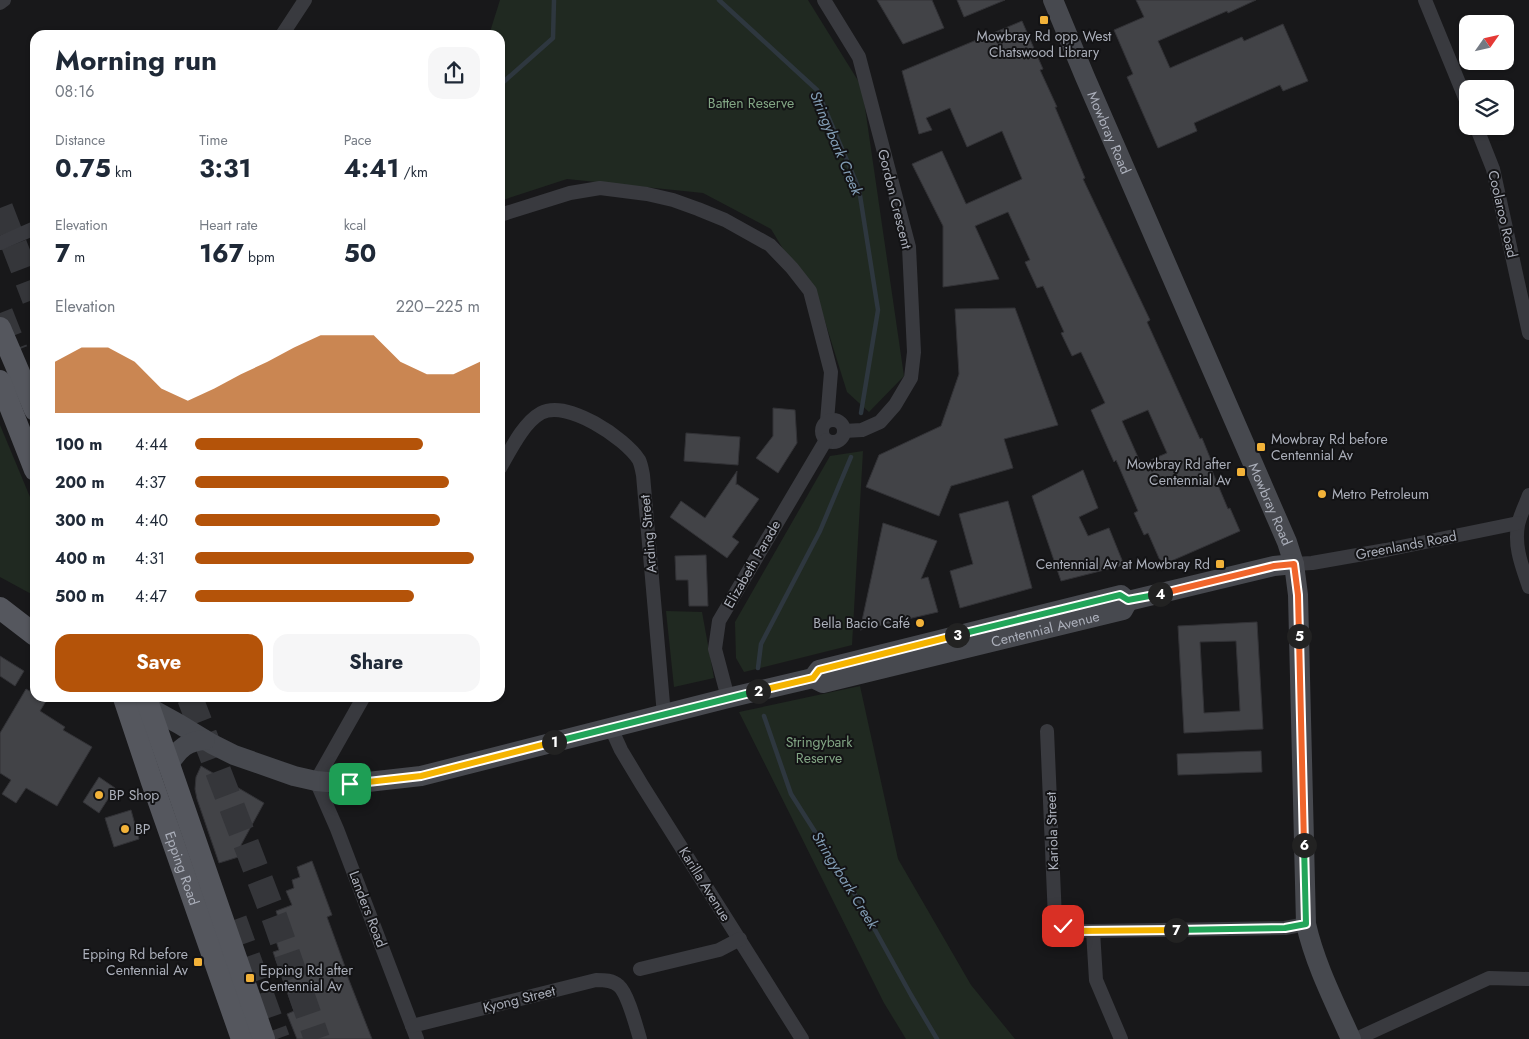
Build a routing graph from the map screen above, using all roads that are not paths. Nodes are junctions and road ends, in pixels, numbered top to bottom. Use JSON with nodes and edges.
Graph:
{"nodes":[{"id":1,"x":4,"y":0,"type":"edge"},
{"id":2,"x":305,"y":0,"type":"edge"},
{"id":3,"x":824,"y":0,"type":"edge"},
{"id":4,"x":1053,"y":0,"type":"edge"},
{"id":5,"x":1425,"y":0,"type":"edge"},
{"id":6,"x":0,"y":3,"type":"edge"},
{"id":7,"x":285,"y":30,"type":"edge"},
{"id":8,"x":1459,"y":83,"type":"edge"},
{"id":9,"x":1480,"y":135,"type":"edge"},
{"id":10,"x":505,"y":213,"type":"edge"},
{"id":11,"x":30,"y":230,"type":"edge"},
{"id":12,"x":0,"y":243,"type":"edge"},
{"id":13,"x":0,"y":328,"type":"edge"},
{"id":14,"x":1529,"y":333,"type":"edge"},
{"id":15,"x":0,"y":381,"type":"edge"},
{"id":16,"x":30,"y":398,"type":"edge"},
{"id":17,"x":827,"y":421,"type":"junction"},
{"id":18,"x":844,"y":431,"type":"junction"},
{"id":19,"x":826,"y":440,"type":"junction"},
{"id":20,"x":30,"y":457,"type":"edge"},
{"id":21,"x":505,"y":460,"type":"edge"},
{"id":22,"x":1529,"y":495,"type":"edge"},
{"id":23,"x":1518,"y":523,"type":"junction"},
{"id":24,"x":1294,"y":564,"type":"junction"},
{"id":25,"x":1529,"y":587,"type":"edge"},
{"id":26,"x":17,"y":614,"type":"edge"},
{"id":27,"x":30,"y":629,"type":"edge"},
{"id":28,"x":728,"y":698,"type":"junction"},
{"id":29,"x":125,"y":702,"type":"edge"},
{"id":30,"x":148,"y":702,"type":"edge"},
{"id":31,"x":150,"y":702,"type":"edge"},
{"id":32,"x":151,"y":702,"type":"edge"},
{"id":33,"x":361,"y":702,"type":"edge"},
{"id":34,"x":664,"y":714,"type":"junction"},
{"id":35,"x":611,"y":728,"type":"junction"},
{"id":36,"x":1047,"y":731,"type":"dead end"},
{"id":37,"x":205,"y":740,"type":"junction"},
{"id":38,"x":170,"y":763,"type":"junction"},
{"id":39,"x":259,"y":763,"type":"junction"},
{"id":40,"x":316,"y":781,"type":"junction"},
{"id":41,"x":1306,"y":924,"type":"junction"},
{"id":42,"x":1093,"y":931,"type":"junction"},
{"id":43,"x":740,"y":939,"type":"junction"},
{"id":44,"x":640,"y":969,"type":"dead end"},
{"id":45,"x":1529,"y":979,"type":"edge"},
{"id":46,"x":414,"y":1033,"type":"edge"},
{"id":47,"x":242,"y":1039,"type":"edge"},
{"id":48,"x":264,"y":1039,"type":"edge"},
{"id":49,"x":640,"y":1039,"type":"edge"},
{"id":50,"x":802,"y":1039,"type":"edge"},
{"id":51,"x":1121,"y":1039,"type":"edge"},
{"id":52,"x":1351,"y":1039,"type":"edge"},
{"id":53,"x":1356,"y":1039,"type":"edge"}],
"edges":[{"from":1,"to":6,"type":"street"},
{"from":2,"to":7,"type":"street"},
{"from":3,"to":18,"type":"street","name":"Gordon Crescent"},
{"from":4,"to":24,"type":"main road","name":"Mowbray Road"},
{"from":5,"to":8,"type":"street"},
{"from":9,"to":14,"type":"street","name":"Coolaroo Road"},
{"from":10,"to":17,"type":"street"},
{"from":11,"to":12,"type":"street"},
{"from":13,"to":16,"type":"main road"},
{"from":15,"to":20,"type":"main road"},
{"from":17,"to":18,"type":"street"},
{"from":17,"to":19,"type":"street"},
{"from":18,"to":19,"type":"street"},
{"from":19,"to":28,"type":"street","name":"Elizabeth Parade"},
{"from":21,"to":34,"type":"street","name":"Arding Street"},
{"from":22,"to":23,"type":"street"},
{"from":23,"to":24,"type":"street","name":"Greenlands Road"},
{"from":23,"to":25,"type":"street"},
{"from":24,"to":28,"type":"main road","name":"Centennial Avenue"},
{"from":24,"to":41,"type":"main road","name":"Mowbray Road"},
{"from":26,"to":27,"type":"main road"},
{"from":28,"to":34,"type":"main road","name":"Centennial Avenue"},
{"from":29,"to":47,"type":"main road","name":"Epping Road"},
{"from":30,"to":38,"type":"main road","name":"Epping Road"},
{"from":31,"to":37,"type":"main road","name":"Centennial Avenue"},
{"from":32,"to":39,"type":"main road","name":"Centennial Avenue"},
{"from":33,"to":40,"type":"street"},
{"from":34,"to":35,"type":"main road","name":"Centennial Avenue"},
{"from":35,"to":40,"type":"main road","name":"Centennial Avenue"},
{"from":35,"to":43,"type":"street","name":"Karilla Avenue"},
{"from":36,"to":42,"type":"street","name":"Kariola Street"},
{"from":37,"to":38,"type":"main road"},
{"from":37,"to":39,"type":"main road","name":"Centennial Avenue"},
{"from":38,"to":48,"type":"main road","name":"Epping Road"},
{"from":39,"to":40,"type":"main road","name":"Centennial Avenue"},
{"from":40,"to":46,"type":"street","name":"Landers Road"},
{"from":41,"to":42,"type":"street"},
{"from":41,"to":52,"type":"main road","name":"Mowbray Road"},
{"from":42,"to":51,"type":"street"},
{"from":43,"to":44,"type":"street"},
{"from":43,"to":50,"type":"street","name":"Karilla Avenue"},
{"from":45,"to":53,"type":"street"},
{"from":46,"to":49,"type":"street","name":"Kyong Street"}]}
